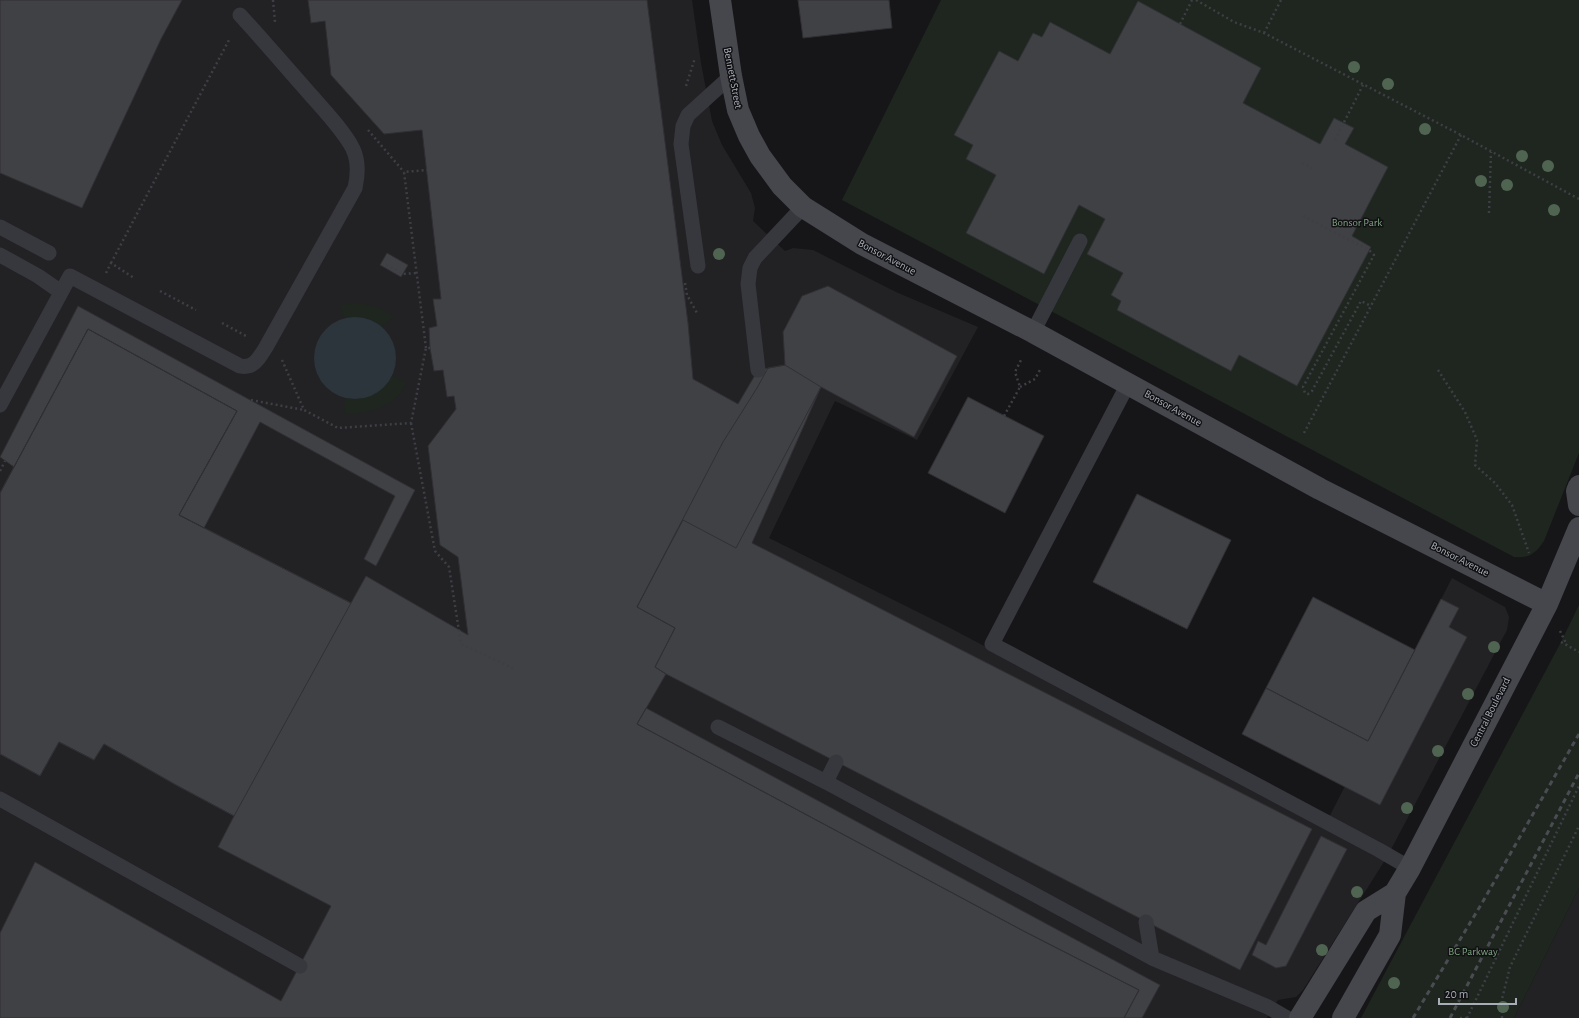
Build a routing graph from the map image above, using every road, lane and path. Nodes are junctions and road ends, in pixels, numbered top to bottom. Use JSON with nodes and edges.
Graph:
{"nodes":[{"id":1,"x":720,"y":0,"type":"edge"},
{"id":2,"x":1192,"y":0,"type":"edge"},
{"id":3,"x":1196,"y":0,"type":"edge"},
{"id":4,"x":1281,"y":0,"type":"edge"},
{"id":5,"x":240,"y":15,"type":"dead end"},
{"id":6,"x":1180,"y":24,"type":"dead end"},
{"id":7,"x":1264,"y":33,"type":"junction"},
{"id":8,"x":229,"y":40,"type":"dead end"},
{"id":9,"x":731,"y":76,"type":"junction"},
{"id":10,"x":1363,"y":85,"type":"junction"},
{"id":11,"x":1461,"y":135,"type":"junction"},
{"id":12,"x":1335,"y":140,"type":"dead end"},
{"id":13,"x":1491,"y":151,"type":"junction"},
{"id":14,"x":1302,"y":163,"type":"dead end"},
{"id":15,"x":1312,"y":168,"type":"dead end"},
{"id":16,"x":427,"y":170,"type":"dead end"},
{"id":17,"x":1579,"y":199,"type":"edge"},
{"id":18,"x":803,"y":207,"type":"junction"},
{"id":19,"x":1489,"y":213,"type":"dead end"},
{"id":20,"x":1303,"y":216,"type":"dead end"},
{"id":21,"x":0,"y":227,"type":"edge"},
{"id":22,"x":1080,"y":241,"type":"dead end"},
{"id":23,"x":49,"y":253,"type":"dead end"},
{"id":24,"x":0,"y":255,"type":"edge"},
{"id":25,"x":111,"y":263,"type":"junction"},
{"id":26,"x":386,"y":264,"type":"dead end"},
{"id":27,"x":698,"y":266,"type":"dead end"},
{"id":28,"x":417,"y":273,"type":"junction"},
{"id":29,"x":105,"y":276,"type":"dead end"},
{"id":30,"x":134,"y":278,"type":"dead end"},
{"id":31,"x":160,"y":291,"type":"dead end"},
{"id":32,"x":61,"y":292,"type":"junction"},
{"id":33,"x":1371,"y":306,"type":"junction"},
{"id":34,"x":196,"y":310,"type":"dead end"},
{"id":35,"x":222,"y":323,"type":"dead end"},
{"id":36,"x":1033,"y":332,"type":"junction"},
{"id":37,"x":248,"y":338,"type":"dead end"},
{"id":38,"x":426,"y":348,"type":"junction"},
{"id":39,"x":430,"y":348,"type":"dead end"},
{"id":40,"x":279,"y":354,"type":"dead end"},
{"id":41,"x":1022,"y":358,"type":"dead end"},
{"id":42,"x":1042,"y":368,"type":"dead end"},
{"id":43,"x":758,"y":370,"type":"dead end"},
{"id":44,"x":1438,"y":370,"type":"dead end"},
{"id":45,"x":1128,"y":384,"type":"junction"},
{"id":46,"x":1020,"y":387,"type":"junction"},
{"id":47,"x":251,"y":400,"type":"dead end"},
{"id":48,"x":0,"y":405,"type":"edge"},
{"id":49,"x":304,"y":410,"type":"junction"},
{"id":50,"x":1004,"y":416,"type":"dead end"},
{"id":51,"x":410,"y":423,"type":"junction"},
{"id":52,"x":1304,"y":433,"type":"dead end"},
{"id":53,"x":5,"y":461,"type":"dead end"},
{"id":54,"x":0,"y":471,"type":"edge"},
{"id":55,"x":1579,"y":486,"type":"edge"},
{"id":56,"x":1579,"y":505,"type":"edge"},
{"id":57,"x":1579,"y":528,"type":"edge"},
{"id":58,"x":1529,"y":553,"type":"dead end"},
{"id":59,"x":1546,"y":604,"type":"junction"},
{"id":60,"x":1561,"y":642,"type":"dead end"},
{"id":61,"x":1579,"y":652,"type":"edge"},
{"id":62,"x":513,"y":668,"type":"dead end"},
{"id":63,"x":718,"y":726,"type":"dead end"},
{"id":64,"x":836,"y":762,"type":"dead end"},
{"id":65,"x":826,"y":782,"type":"junction"},
{"id":66,"x":1579,"y":786,"type":"edge"},
{"id":67,"x":0,"y":799,"type":"edge"},
{"id":68,"x":1579,"y":826,"type":"edge"},
{"id":69,"x":1410,"y":868,"type":"junction"},
{"id":70,"x":1395,"y":893,"type":"junction"},
{"id":71,"x":1146,"y":922,"type":"dead end"},
{"id":72,"x":1152,"y":958,"type":"junction"},
{"id":73,"x":300,"y":966,"type":"dead end"},
{"id":74,"x":1287,"y":1018,"type":"edge"},
{"id":75,"x":1300,"y":1018,"type":"edge"},
{"id":76,"x":1343,"y":1018,"type":"edge"},
{"id":77,"x":1460,"y":1018,"type":"edge"},
{"id":78,"x":1468,"y":1018,"type":"edge"},
{"id":79,"x":1502,"y":1018,"type":"edge"}],
"edges":[{"from":1,"to":9,"type":"street","name":"Bennett Street"},
{"from":2,"to":6,"type":"path"},
{"from":3,"to":7,"type":"path"},
{"from":4,"to":7,"type":"path"},
{"from":5,"to":32,"type":"lane"},
{"from":7,"to":10,"type":"path"},
{"from":8,"to":25,"type":"path"},
{"from":9,"to":18,"type":"street","name":"Bennett Street"},
{"from":9,"to":27,"type":"lane"},
{"from":10,"to":11,"type":"path"},
{"from":10,"to":12,"type":"path"},
{"from":11,"to":13,"type":"path"},
{"from":11,"to":33,"type":"path"},
{"from":13,"to":17,"type":"path"},
{"from":13,"to":19,"type":"path"},
{"from":14,"to":15,"type":"path"},
{"from":16,"to":28,"type":"path"},
{"from":18,"to":36,"type":"street","name":"Bonsor Avenue"},
{"from":18,"to":43,"type":"lane"},
{"from":20,"to":33,"type":"path"},
{"from":21,"to":23,"type":"lane"},
{"from":22,"to":36,"type":"lane"},
{"from":24,"to":32,"type":"lane"},
{"from":25,"to":29,"type":"path"},
{"from":25,"to":30,"type":"path"},
{"from":26,"to":28,"type":"path"},
{"from":28,"to":38,"type":"path"},
{"from":31,"to":34,"type":"path"},
{"from":32,"to":48,"type":"lane"},
{"from":33,"to":52,"type":"path"},
{"from":35,"to":37,"type":"path"},
{"from":36,"to":45,"type":"street","name":"Bonsor Avenue"},
{"from":38,"to":39,"type":"path"},
{"from":38,"to":51,"type":"path"},
{"from":40,"to":49,"type":"path"},
{"from":41,"to":46,"type":"path"},
{"from":42,"to":46,"type":"path"},
{"from":44,"to":58,"type":"path"},
{"from":45,"to":59,"type":"street","name":"Bonsor Avenue"},
{"from":45,"to":69,"type":"lane"},
{"from":46,"to":50,"type":"path"},
{"from":47,"to":49,"type":"path"},
{"from":49,"to":51,"type":"path"},
{"from":51,"to":62,"type":"path"},
{"from":53,"to":54,"type":"path"},
{"from":55,"to":56,"type":"street"},
{"from":57,"to":59,"type":"street","name":"Central Boulevard"},
{"from":59,"to":69,"type":"street","name":"Central Boulevard"},
{"from":60,"to":61,"type":"path"},
{"from":63,"to":65,"type":"lane"},
{"from":64,"to":65,"type":"lane"},
{"from":65,"to":72,"type":"lane"},
{"from":66,"to":78,"type":"path"},
{"from":67,"to":73,"type":"lane"},
{"from":68,"to":79,"type":"path"},
{"from":69,"to":70,"type":"street","name":"Central Boulevard"},
{"from":70,"to":75,"type":"street","name":"Central Boulevard"},
{"from":70,"to":76,"type":"street","name":"Central Boulevard"},
{"from":71,"to":72,"type":"lane"},
{"from":72,"to":74,"type":"lane"},
{"from":77,"to":78,"type":"path"}]}
